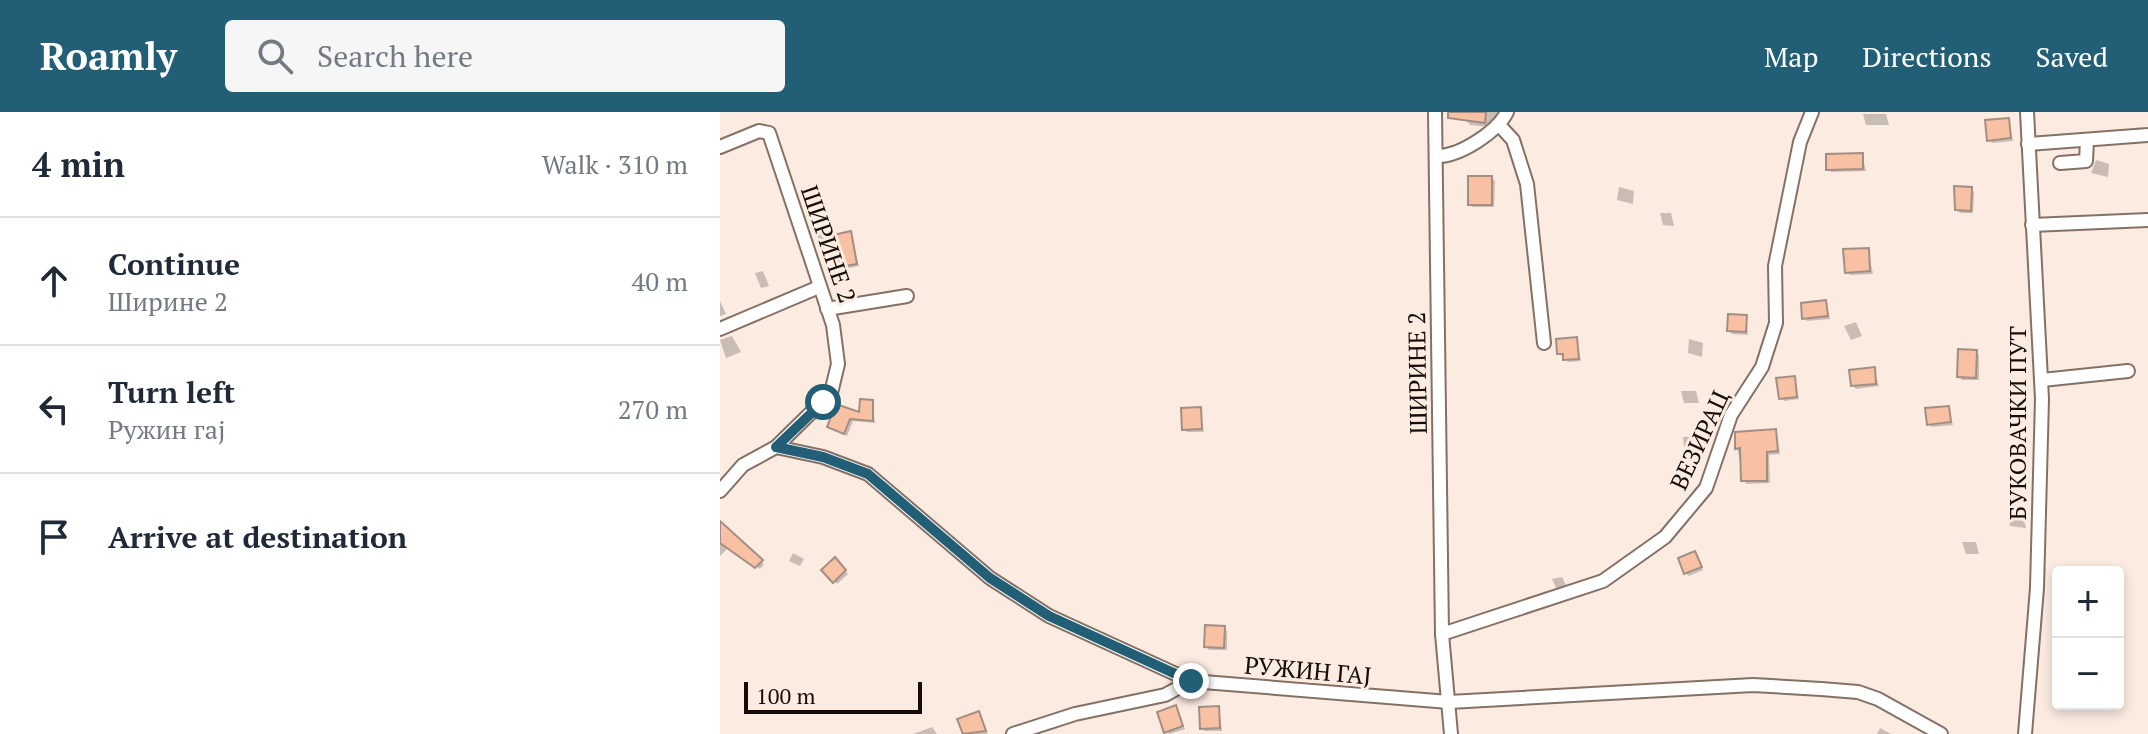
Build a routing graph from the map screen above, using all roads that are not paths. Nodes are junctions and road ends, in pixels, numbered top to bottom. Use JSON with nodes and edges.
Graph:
{"nodes":[{"id":1,"x":1435,"y":112,"type":"edge"},
{"id":2,"x":1507,"y":112,"type":"edge"},
{"id":3,"x":1812,"y":112,"type":"edge"},
{"id":4,"x":2027,"y":112,"type":"edge"},
{"id":5,"x":1500,"y":126,"type":"junction"},
{"id":6,"x":2148,"y":135,"type":"edge"},
{"id":7,"x":2087,"y":140,"type":"junction"},
{"id":8,"x":2028,"y":144,"type":"junction"},
{"id":9,"x":720,"y":147,"type":"edge"},
{"id":10,"x":1436,"y":156,"type":"junction"},
{"id":11,"x":2060,"y":163,"type":"dead end"},
{"id":12,"x":2148,"y":220,"type":"edge"},
{"id":13,"x":2032,"y":225,"type":"junction"},
{"id":14,"x":819,"y":287,"type":"junction"},
{"id":15,"x":907,"y":296,"type":"dead end"},
{"id":16,"x":827,"y":309,"type":"junction"},
{"id":17,"x":720,"y":329,"type":"edge"},
{"id":18,"x":1544,"y":343,"type":"dead end"},
{"id":19,"x":2128,"y":371,"type":"dead end"},
{"id":20,"x":2042,"y":380,"type":"junction"},
{"id":21,"x":776,"y":447,"type":"junction"},
{"id":22,"x":720,"y":491,"type":"edge"},
{"id":23,"x":1442,"y":634,"type":"junction"},
{"id":24,"x":1191,"y":681,"type":"junction"},
{"id":25,"x":1449,"y":702,"type":"junction"},
{"id":26,"x":1013,"y":734,"type":"edge"},
{"id":27,"x":1451,"y":734,"type":"edge"},
{"id":28,"x":1941,"y":734,"type":"edge"},
{"id":29,"x":2025,"y":734,"type":"edge"}],
"edges":[{"from":1,"to":10,"type":"street","name":"ШИРИНЕ 2"},
{"from":2,"to":5,"type":"street"},
{"from":3,"to":23,"type":"street","name":"ВЕЗИРАЦ"},
{"from":4,"to":8,"type":"street","name":"БУКОВАЧКИ ПУТ"},
{"from":5,"to":10,"type":"street"},
{"from":5,"to":18,"type":"street"},
{"from":6,"to":7,"type":"street"},
{"from":7,"to":8,"type":"street"},
{"from":7,"to":11,"type":"street"},
{"from":8,"to":13,"type":"street","name":"БУКОВАЧКИ ПУТ"},
{"from":9,"to":14,"type":"street","name":"ШИРИНЕ 2"},
{"from":10,"to":23,"type":"street","name":"ШИРИНЕ 2"},
{"from":12,"to":13,"type":"street"},
{"from":13,"to":20,"type":"street","name":"БУКОВАЧКИ ПУТ"},
{"from":14,"to":16,"type":"street","name":"ШИРИНЕ 2"},
{"from":14,"to":17,"type":"street"},
{"from":15,"to":16,"type":"street"},
{"from":16,"to":21,"type":"street","name":"ШИРИНЕ 2"},
{"from":19,"to":20,"type":"street"},
{"from":20,"to":29,"type":"street","name":"БУКОВАЧКИ ПУТ"},
{"from":21,"to":22,"type":"street"},
{"from":21,"to":24,"type":"street","name":"РУЖИН ГАЈ"},
{"from":23,"to":25,"type":"street"},
{"from":24,"to":25,"type":"street","name":"РУЖИН ГАЈ"},
{"from":24,"to":26,"type":"street"},
{"from":25,"to":27,"type":"street"},
{"from":25,"to":28,"type":"street","name":"РУЖИН ГАЈ"}]}
